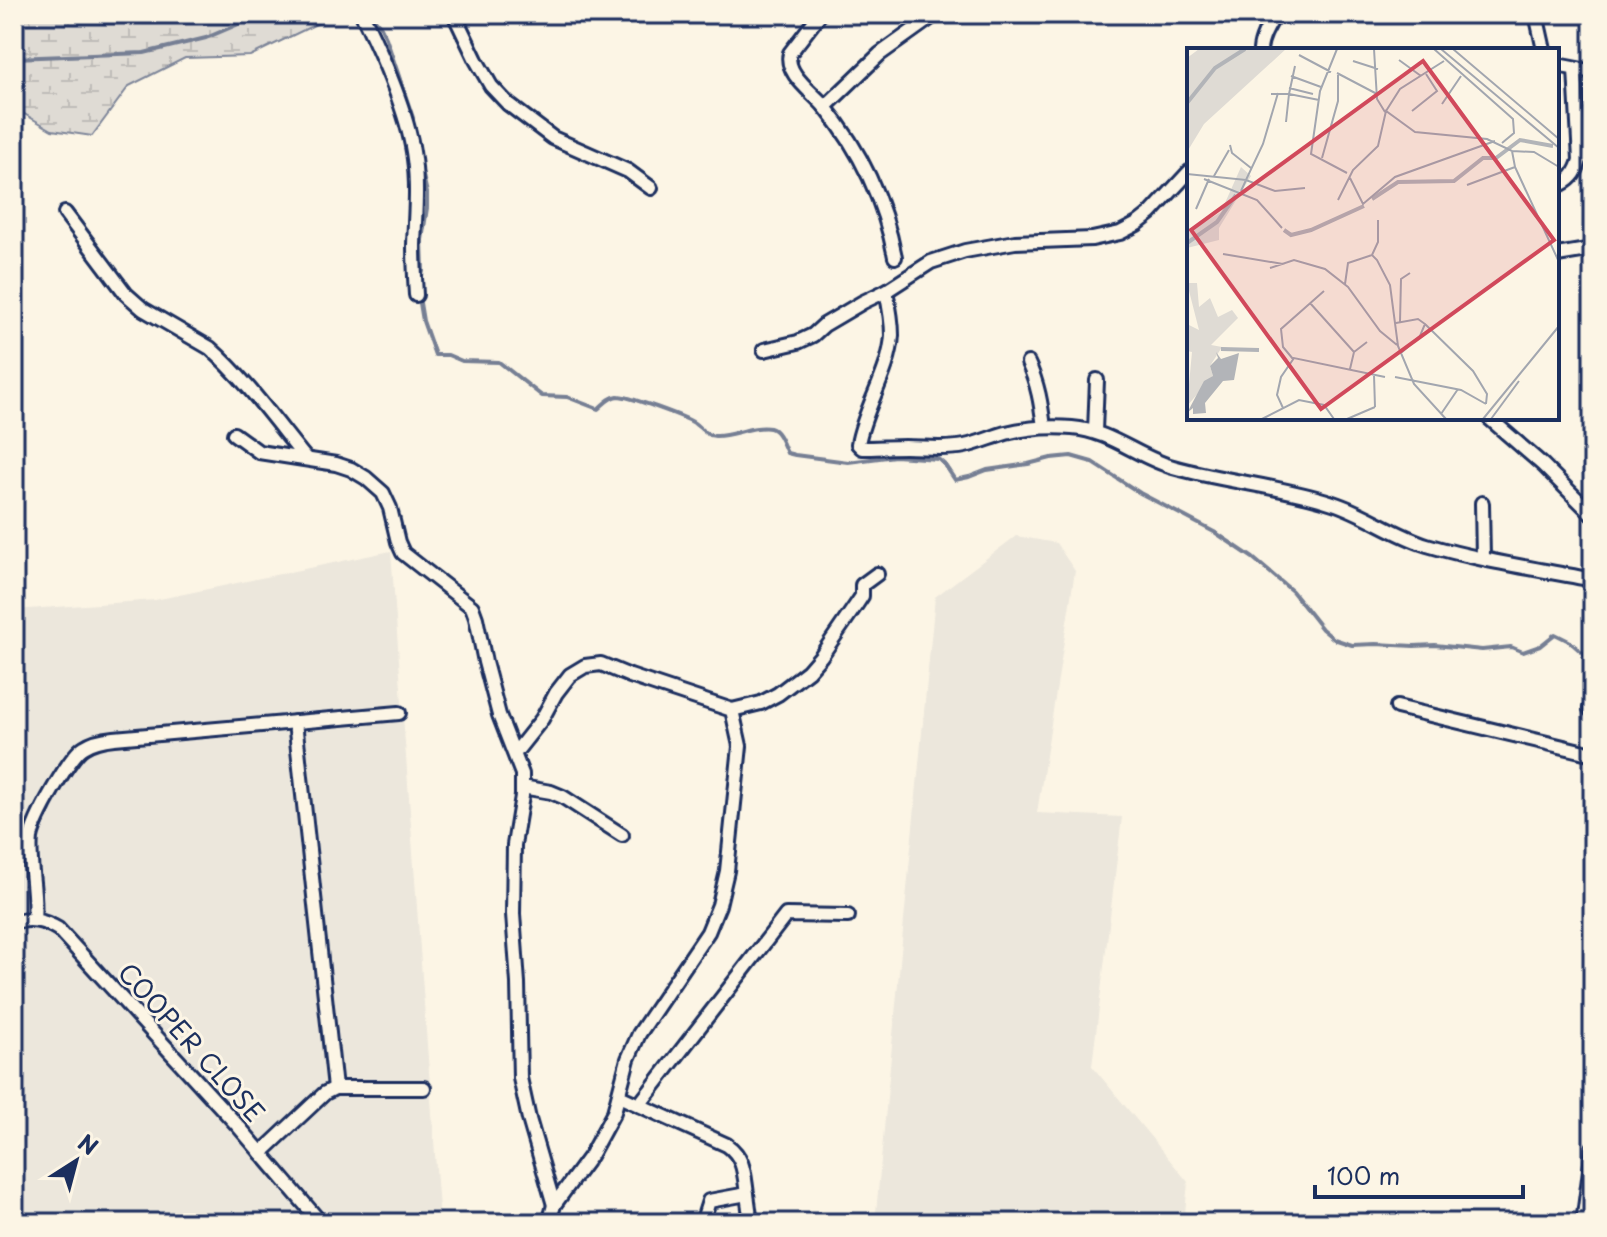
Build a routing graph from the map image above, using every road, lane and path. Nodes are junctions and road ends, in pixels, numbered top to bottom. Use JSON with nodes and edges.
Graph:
{"nodes":[{"id":1,"x":362,"y":14,"type":"edge"},
{"id":2,"x":454,"y":14,"type":"edge"},
{"id":3,"x":820,"y":14,"type":"edge"},
{"id":4,"x":936,"y":14,"type":"edge"},
{"id":5,"x":1276,"y":14,"type":"edge"},
{"id":6,"x":1536,"y":14,"type":"edge"},
{"id":7,"x":1260,"y":48,"type":"edge"},
{"id":8,"x":1544,"y":48,"type":"edge"},
{"id":9,"x":1559,"y":65,"type":"edge"},
{"id":10,"x":1575,"y":69,"type":"junction"},
{"id":11,"x":1593,"y":72,"type":"edge"},
{"id":12,"x":825,"y":107,"type":"junction"},
{"id":13,"x":1187,"y":174,"type":"edge"},
{"id":14,"x":1559,"y":185,"type":"edge"},
{"id":15,"x":651,"y":188,"type":"dead end"},
{"id":16,"x":65,"y":213,"type":"dead end"},
{"id":17,"x":1593,"y":249,"type":"edge"},
{"id":18,"x":1559,"y":255,"type":"edge"},
{"id":19,"x":895,"y":257,"type":"dead end"},
{"id":20,"x":886,"y":291,"type":"junction"},
{"id":21,"x":416,"y":295,"type":"dead end"},
{"id":22,"x":764,"y":350,"type":"dead end"},
{"id":23,"x":1028,"y":363,"type":"dead end"},
{"id":24,"x":1097,"y":380,"type":"dead end"},
{"id":25,"x":1491,"y":420,"type":"edge"},
{"id":26,"x":1044,"y":427,"type":"junction"},
{"id":27,"x":1095,"y":431,"type":"junction"},
{"id":28,"x":234,"y":434,"type":"dead end"},
{"id":29,"x":306,"y":459,"type":"junction"},
{"id":30,"x":1482,"y":503,"type":"dead end"},
{"id":31,"x":1593,"y":515,"type":"edge"},
{"id":32,"x":1483,"y":558,"type":"junction"},
{"id":33,"x":877,"y":574,"type":"dead end"},
{"id":34,"x":1593,"y":580,"type":"edge"},
{"id":35,"x":1397,"y":707,"type":"dead end"},
{"id":36,"x":732,"y":710,"type":"junction"},
{"id":37,"x":399,"y":713,"type":"dead end"},
{"id":38,"x":295,"y":722,"type":"junction"},
{"id":39,"x":515,"y":753,"type":"junction"},
{"id":40,"x":1593,"y":754,"type":"edge"},
{"id":41,"x":522,"y":787,"type":"junction"},
{"id":42,"x":622,"y":835,"type":"dead end"},
{"id":43,"x":848,"y":916,"type":"dead end"},
{"id":44,"x":34,"y":919,"type":"junction"},
{"id":45,"x":14,"y":922,"type":"edge"},
{"id":46,"x":335,"y":1088,"type":"junction"},
{"id":47,"x":424,"y":1088,"type":"dead end"},
{"id":48,"x":619,"y":1096,"type":"junction"},
{"id":49,"x":639,"y":1105,"type":"junction"},
{"id":50,"x":1593,"y":1148,"type":"edge"},
{"id":51,"x":261,"y":1153,"type":"junction"},
{"id":52,"x":747,"y":1194,"type":"junction"},
{"id":53,"x":554,"y":1205,"type":"junction"},
{"id":54,"x":321,"y":1223,"type":"edge"},
{"id":55,"x":549,"y":1223,"type":"edge"},
{"id":56,"x":702,"y":1223,"type":"edge"},
{"id":57,"x":751,"y":1223,"type":"edge"},
{"id":58,"x":1583,"y":1223,"type":"edge"}],
"edges":[{"from":1,"to":21,"type":"street"},
{"from":2,"to":15,"type":"street"},
{"from":3,"to":12,"type":"street"},
{"from":4,"to":12,"type":"street"},
{"from":5,"to":7,"type":"street"},
{"from":6,"to":8,"type":"street"},
{"from":9,"to":10,"type":"street"},
{"from":10,"to":11,"type":"street"},
{"from":10,"to":14,"type":"street"},
{"from":12,"to":19,"type":"street"},
{"from":13,"to":20,"type":"street"},
{"from":16,"to":29,"type":"street"},
{"from":17,"to":18,"type":"street"},
{"from":20,"to":22,"type":"street"},
{"from":20,"to":26,"type":"street"},
{"from":23,"to":26,"type":"street"},
{"from":24,"to":27,"type":"street"},
{"from":25,"to":31,"type":"street"},
{"from":26,"to":27,"type":"street"},
{"from":27,"to":32,"type":"street"},
{"from":28,"to":29,"type":"street"},
{"from":29,"to":39,"type":"street"},
{"from":30,"to":32,"type":"street"},
{"from":32,"to":34,"type":"street"},
{"from":33,"to":36,"type":"street"},
{"from":35,"to":40,"type":"street"},
{"from":36,"to":39,"type":"street"},
{"from":36,"to":48,"type":"street"},
{"from":37,"to":38,"type":"street"},
{"from":38,"to":44,"type":"street"},
{"from":38,"to":46,"type":"street"},
{"from":39,"to":41,"type":"street"},
{"from":41,"to":42,"type":"street"},
{"from":41,"to":53,"type":"street"},
{"from":43,"to":49,"type":"street"},
{"from":44,"to":45,"type":"street"},
{"from":44,"to":51,"type":"street","name":"COOPER CLOSE"},
{"from":46,"to":47,"type":"street"},
{"from":46,"to":51,"type":"street"},
{"from":48,"to":49,"type":"street"},
{"from":48,"to":53,"type":"street"},
{"from":49,"to":52,"type":"street"},
{"from":50,"to":58,"type":"street"},
{"from":51,"to":54,"type":"street","name":"COOPER CLOSE"},
{"from":52,"to":56,"type":"street"},
{"from":52,"to":57,"type":"street"},
{"from":53,"to":55,"type":"street"}]}
